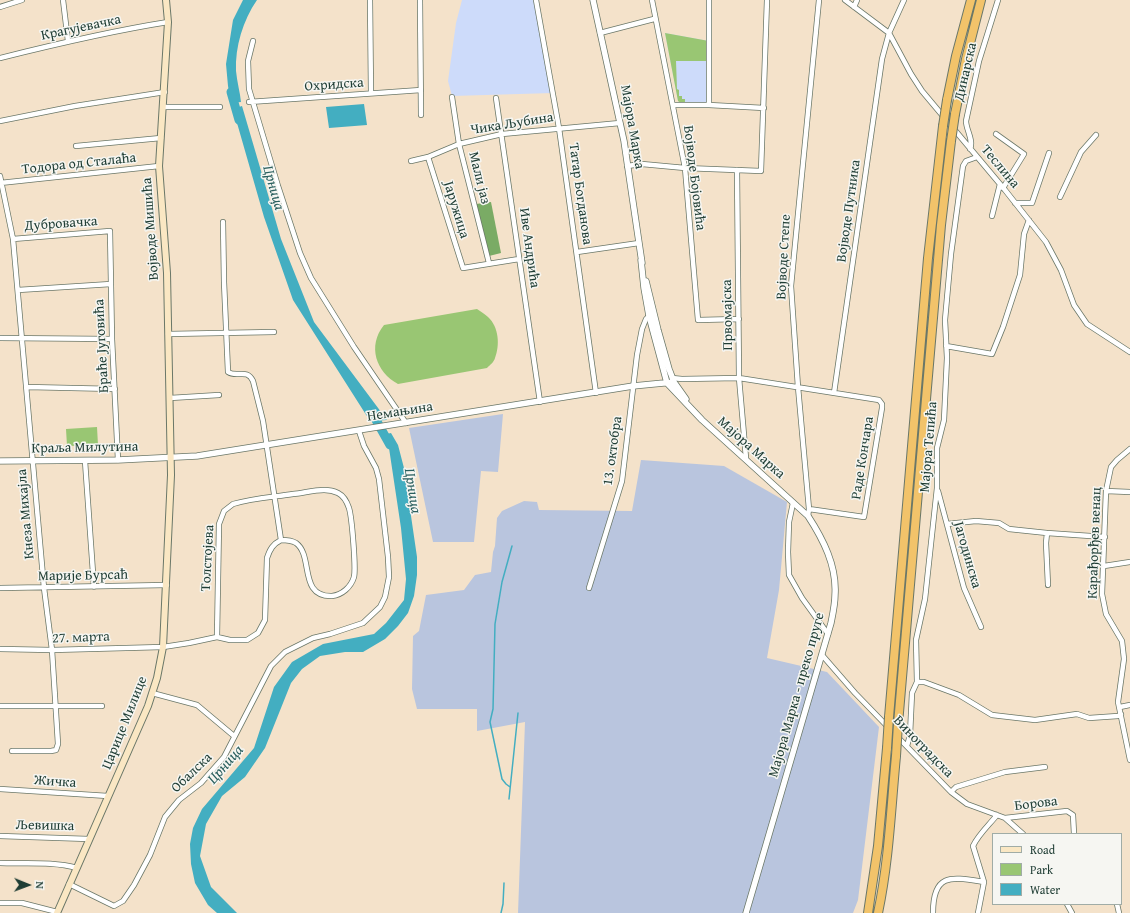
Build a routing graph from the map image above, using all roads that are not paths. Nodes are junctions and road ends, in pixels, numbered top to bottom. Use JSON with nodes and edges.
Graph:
{"nodes":[{"id":1,"x":22,"y":0,"type":"edge"},
{"id":2,"x":63,"y":0,"type":"edge"},
{"id":3,"x":166,"y":0,"type":"edge"},
{"id":4,"x":370,"y":0,"type":"edge"},
{"id":5,"x":420,"y":0,"type":"edge"},
{"id":6,"x":536,"y":0,"type":"edge"},
{"id":7,"x":593,"y":0,"type":"edge"},
{"id":8,"x":652,"y":0,"type":"edge"},
{"id":9,"x":709,"y":0,"type":"edge"},
{"id":10,"x":767,"y":0,"type":"edge"},
{"id":11,"x":819,"y":0,"type":"edge"},
{"id":12,"x":845,"y":0,"type":"edge"},
{"id":13,"x":857,"y":0,"type":"edge"},
{"id":14,"x":904,"y":0,"type":"edge"},
{"id":15,"x":971,"y":0,"type":"edge"},
{"id":16,"x":981,"y":0,"type":"edge"},
{"id":17,"x":998,"y":0,"type":"edge"},
{"id":18,"x":0,"y":7,"type":"edge"},
{"id":19,"x":854,"y":7,"type":"junction"},
{"id":20,"x":654,"y":18,"type":"junction"},
{"id":21,"x":168,"y":22,"type":"junction"},
{"id":22,"x":600,"y":33,"type":"junction"},
{"id":23,"x":889,"y":33,"type":"junction"},
{"id":24,"x":68,"y":41,"type":"junction"},
{"id":25,"x":253,"y":41,"type":"dead end"},
{"id":26,"x":0,"y":58,"type":"edge"},
{"id":27,"x":421,"y":90,"type":"junction"},
{"id":28,"x":165,"y":92,"type":"junction"},
{"id":29,"x":371,"y":93,"type":"junction"},
{"id":30,"x":452,"y":97,"type":"dead end"},
{"id":31,"x":496,"y":98,"type":"dead end"},
{"id":32,"x":251,"y":102,"type":"junction"},
{"id":33,"x":672,"y":105,"type":"junction"},
{"id":34,"x":709,"y":105,"type":"junction"},
{"id":35,"x":164,"y":107,"type":"junction"},
{"id":36,"x":220,"y":107,"type":"dead end"},
{"id":37,"x":764,"y":108,"type":"junction"},
{"id":38,"x":421,"y":115,"type":"dead end"},
{"id":39,"x":0,"y":120,"type":"edge"},
{"id":40,"x":620,"y":123,"type":"junction"},
{"id":41,"x":559,"y":128,"type":"junction"},
{"id":42,"x":502,"y":134,"type":"junction"},
{"id":43,"x":996,"y":134,"type":"dead end"},
{"id":44,"x":1096,"y":136,"type":"dead end"},
{"id":45,"x":161,"y":138,"type":"junction"},
{"id":46,"x":459,"y":144,"type":"junction"},
{"id":47,"x":76,"y":146,"type":"dead end"},
{"id":48,"x":970,"y":149,"type":"junction"},
{"id":49,"x":1049,"y":153,"type":"dead end"},
{"id":50,"x":428,"y":157,"type":"junction"},
{"id":51,"x":977,"y":157,"type":"junction"},
{"id":52,"x":411,"y":161,"type":"dead end"},
{"id":53,"x":159,"y":166,"type":"junction"},
{"id":54,"x":628,"y":166,"type":"junction"},
{"id":55,"x":685,"y":168,"type":"junction"},
{"id":56,"x":737,"y":170,"type":"junction"},
{"id":57,"x":0,"y":176,"type":"edge"},
{"id":58,"x":1,"y":183,"type":"edge"},
{"id":59,"x":1002,"y":186,"type":"junction"},
{"id":60,"x":1060,"y":197,"type":"dead end"},
{"id":61,"x":1015,"y":203,"type":"junction"},
{"id":62,"x":992,"y":216,"type":"dead end"},
{"id":63,"x":1028,"y":220,"type":"junction"},
{"id":64,"x":223,"y":222,"type":"dead end"},
{"id":65,"x":110,"y":231,"type":"joint"},
{"id":66,"x":13,"y":239,"type":"junction"},
{"id":67,"x":639,"y":243,"type":"junction"},
{"id":68,"x":578,"y":252,"type":"junction"},
{"id":69,"x":519,"y":258,"type":"junction"},
{"id":70,"x":641,"y":260,"type":"junction"},
{"id":71,"x":489,"y":263,"type":"junction"},
{"id":72,"x":111,"y":284,"type":"junction"},
{"id":73,"x":18,"y":290,"type":"junction"},
{"id":74,"x":649,"y":316,"type":"junction"},
{"id":75,"x":739,"y":319,"type":"junction"},
{"id":76,"x":274,"y":332,"type":"dead end"},
{"id":77,"x":226,"y":333,"type":"junction"},
{"id":78,"x":168,"y":334,"type":"junction"},
{"id":79,"x":0,"y":338,"type":"edge"},
{"id":80,"x":22,"y":339,"type":"junction"},
{"id":81,"x":112,"y":339,"type":"junction"},
{"id":82,"x":946,"y":346,"type":"junction"},
{"id":83,"x":1130,"y":352,"type":"edge"},
{"id":84,"x":739,"y":378,"type":"junction"},
{"id":85,"x":670,"y":380,"type":"junction"},
{"id":86,"x":633,"y":386,"type":"junction"},
{"id":87,"x":798,"y":387,"type":"junction"},
{"id":88,"x":27,"y":388,"type":"junction"},
{"id":89,"x":115,"y":389,"type":"junction"},
{"id":90,"x":596,"y":393,"type":"junction"},
{"id":91,"x":834,"y":393,"type":"junction"},
{"id":92,"x":219,"y":395,"type":"dead end"},
{"id":93,"x":170,"y":398,"type":"junction"},
{"id":94,"x":540,"y":402,"type":"junction"},
{"id":95,"x":403,"y":424,"type":"junction"},
{"id":96,"x":361,"y":430,"type":"junction"},
{"id":97,"x":267,"y":444,"type":"junction"},
{"id":98,"x":1130,"y":449,"type":"edge"},
{"id":99,"x":171,"y":458,"type":"junction"},
{"id":100,"x":746,"y":458,"type":"junction"},
{"id":101,"x":118,"y":460,"type":"junction"},
{"id":102,"x":0,"y":461,"type":"edge"},
{"id":103,"x":33,"y":461,"type":"junction"},
{"id":104,"x":85,"y":461,"type":"junction"},
{"id":105,"x":937,"y":488,"type":"junction"},
{"id":106,"x":1106,"y":491,"type":"junction"},
{"id":107,"x":1130,"y":492,"type":"edge"},
{"id":108,"x":784,"y":494,"type":"joint"},
{"id":109,"x":275,"y":497,"type":"junction"},
{"id":110,"x":793,"y":503,"type":"junction"},
{"id":111,"x":809,"y":509,"type":"junction"},
{"id":112,"x":808,"y":516,"type":"junction"},
{"id":113,"x":947,"y":524,"type":"junction"},
{"id":114,"x":1047,"y":533,"type":"junction"},
{"id":115,"x":1105,"y":537,"type":"junction"},
{"id":116,"x":281,"y":540,"type":"junction"},
{"id":117,"x":1130,"y":562,"type":"edge"},
{"id":118,"x":1104,"y":566,"type":"junction"},
{"id":119,"x":167,"y":585,"type":"junction"},
{"id":120,"x":1048,"y":585,"type":"dead end"},
{"id":121,"x":94,"y":587,"type":"junction"},
{"id":122,"x":0,"y":588,"type":"edge"},
{"id":123,"x":44,"y":588,"type":"junction"},
{"id":124,"x":589,"y":588,"type":"dead end"},
{"id":125,"x":981,"y":627,"type":"dead end"},
{"id":126,"x":828,"y":634,"type":"junction"},
{"id":127,"x":217,"y":637,"type":"junction"},
{"id":128,"x":163,"y":647,"type":"junction"},
{"id":129,"x":0,"y":649,"type":"edge"},
{"id":130,"x":52,"y":650,"type":"junction"},
{"id":131,"x":822,"y":655,"type":"junction"},
{"id":132,"x":917,"y":682,"type":"junction"},
{"id":133,"x":152,"y":693,"type":"junction"},
{"id":134,"x":55,"y":705,"type":"junction"},
{"id":135,"x":1130,"y":705,"type":"edge"},
{"id":136,"x":0,"y":706,"type":"edge"},
{"id":137,"x":102,"y":706,"type":"dead end"},
{"id":138,"x":1120,"y":707,"type":"junction"},
{"id":139,"x":1121,"y":714,"type":"junction"},
{"id":140,"x":234,"y":736,"type":"junction"},
{"id":141,"x":907,"y":746,"type":"junction"},
{"id":142,"x":12,"y":751,"type":"dead end"},
{"id":143,"x":1130,"y":760,"type":"edge"},
{"id":144,"x":1045,"y":767,"type":"dead end"},
{"id":145,"x":0,"y":789,"type":"edge"},
{"id":146,"x":951,"y":792,"type":"junction"},
{"id":147,"x":108,"y":796,"type":"junction"},
{"id":148,"x":997,"y":815,"type":"junction"},
{"id":149,"x":1005,"y":818,"type":"junction"},
{"id":150,"x":1022,"y":833,"type":"edge"},
{"id":151,"x":1074,"y":833,"type":"edge"},
{"id":152,"x":0,"y":836,"type":"edge"},
{"id":153,"x":90,"y":838,"type":"junction"},
{"id":154,"x":0,"y":863,"type":"edge"},
{"id":155,"x":77,"y":868,"type":"junction"},
{"id":156,"x":984,"y":882,"type":"junction"},
{"id":157,"x":69,"y":884,"type":"junction"},
{"id":158,"x":0,"y":903,"type":"edge"},
{"id":159,"x":57,"y":913,"type":"edge"},
{"id":160,"x":746,"y":913,"type":"edge"},
{"id":161,"x":868,"y":913,"type":"edge"},
{"id":162,"x":878,"y":913,"type":"edge"},
{"id":163,"x":933,"y":913,"type":"edge"},
{"id":164,"x":978,"y":913,"type":"edge"}],
"edges":[{"from":1,"to":18,"type":"street"},
{"from":2,"to":24,"type":"street"},
{"from":3,"to":21,"type":"main road","name":"Војводе Мишића"},
{"from":4,"to":29,"type":"street","name":"Охридска"},
{"from":5,"to":27,"type":"street"},
{"from":6,"to":41,"type":"street","name":"Татар Богданова"},
{"from":7,"to":22,"type":"street","name":"Мајора Марка"},
{"from":8,"to":20,"type":"street","name":"Војводе Бојовића"},
{"from":9,"to":34,"type":"street"},
{"from":10,"to":37,"type":"street"},
{"from":11,"to":87,"type":"street","name":"Војводе Степе"},
{"from":12,"to":19,"type":"street","name":"Теслина"},
{"from":13,"to":19,"type":"street"},
{"from":14,"to":23,"type":"street","name":"Војводе Путника"},
{"from":15,"to":161,"type":"highway","bridge":true},
{"from":16,"to":162,"type":"highway","bridge":true},
{"from":17,"to":48,"type":"street","name":"Динарска"},
{"from":19,"to":23,"type":"street","name":"Теслина"},
{"from":20,"to":22,"type":"street"},
{"from":20,"to":33,"type":"street","name":"Војводе Бојовића"},
{"from":21,"to":24,"type":"street","name":"Крагујевачка"},
{"from":21,"to":28,"type":"main road","name":"Војводе Мишића"},
{"from":22,"to":40,"type":"street","name":"Мајора Марка"},
{"from":23,"to":48,"type":"street","name":"Теслина"},
{"from":23,"to":91,"type":"street","name":"Војводе Путника"},
{"from":24,"to":26,"type":"street","name":"Крагујевачка"},
{"from":25,"to":32,"type":"street"},
{"from":27,"to":29,"type":"street"},
{"from":27,"to":38,"type":"street"},
{"from":28,"to":35,"type":"main road","name":"Војводе Мишића"},
{"from":28,"to":39,"type":"street"},
{"from":29,"to":32,"type":"street","name":"Охридска"},
{"from":30,"to":46,"type":"street","name":"Мали јаз"},
{"from":31,"to":42,"type":"street","name":"Иве Андрића"},
{"from":32,"to":95,"type":"street"},
{"from":33,"to":34,"type":"street"},
{"from":33,"to":55,"type":"street","name":"Војводе Бојовића"},
{"from":34,"to":37,"type":"street"},
{"from":35,"to":36,"type":"street"},
{"from":35,"to":45,"type":"main road","name":"Војводе Мишића"},
{"from":37,"to":56,"type":"street"},
{"from":40,"to":41,"type":"street","name":"Чика Љубина"},
{"from":40,"to":54,"type":"street","name":"Мајора Марка"},
{"from":41,"to":42,"type":"street","name":"Чика Љубина"},
{"from":41,"to":68,"type":"street","name":"Татар Богданова"},
{"from":42,"to":46,"type":"street","name":"Чика Љубина"},
{"from":42,"to":69,"type":"street","name":"Иве Андрића"},
{"from":43,"to":59,"type":"street"},
{"from":44,"to":60,"type":"street"},
{"from":45,"to":47,"type":"street"},
{"from":45,"to":53,"type":"main road","name":"Војводе Мишића"},
{"from":46,"to":50,"type":"street","name":"Чика Љубина"},
{"from":46,"to":71,"type":"street","name":"Мали јаз"},
{"from":48,"to":51,"type":"street","name":"Теслина"},
{"from":49,"to":61,"type":"street"},
{"from":50,"to":52,"type":"street","name":"Чика Љубина"},
{"from":50,"to":71,"type":"street","name":"Јаружица"},
{"from":51,"to":59,"type":"street","name":"Теслина"},
{"from":51,"to":82,"type":"street","name":"Мајора Тепића"},
{"from":53,"to":58,"type":"street","name":"Тодора од Сталаћа"},
{"from":53,"to":78,"type":"main road","name":"Војводе Мишића"},
{"from":54,"to":55,"type":"street"},
{"from":54,"to":67,"type":"street","name":"Мајора Марка"},
{"from":55,"to":56,"type":"street"},
{"from":55,"to":75,"type":"street","name":"Војводе Бојовића"},
{"from":56,"to":75,"type":"street","name":"Првомајска"},
{"from":57,"to":58,"type":"street","name":"Кнеза Михајла"},
{"from":58,"to":66,"type":"street","name":"Кнеза Михајла"},
{"from":59,"to":61,"type":"street","name":"Теслина"},
{"from":59,"to":62,"type":"street"},
{"from":61,"to":63,"type":"street","name":"Теслина"},
{"from":63,"to":82,"type":"street"},
{"from":63,"to":83,"type":"street","name":"Теслина"},
{"from":64,"to":77,"type":"street"},
{"from":65,"to":66,"type":"street","name":"Дубровачка"},
{"from":65,"to":72,"type":"street","name":"Браће Југовића"},
{"from":66,"to":73,"type":"street","name":"Кнеза Михајла"},
{"from":67,"to":68,"type":"street"},
{"from":67,"to":70,"type":"street","name":"Мајора Марка"},
{"from":68,"to":90,"type":"street","name":"Татар Богданова"},
{"from":69,"to":71,"type":"street"},
{"from":69,"to":94,"type":"street","name":"Иве Андрића"},
{"from":70,"to":74,"type":"street","name":"Мајора Марка"},
{"from":70,"to":85,"type":"street","name":"Мајора Марка"},
{"from":72,"to":73,"type":"street"},
{"from":72,"to":81,"type":"street","name":"Браће Југовића"},
{"from":73,"to":80,"type":"street","name":"Кнеза Михајла"},
{"from":74,"to":85,"type":"street","name":"Мајора Марка"},
{"from":74,"to":86,"type":"street","name":"13. октобра"},
{"from":75,"to":84,"type":"street","name":"Првомајска"},
{"from":76,"to":77,"type":"street"},
{"from":77,"to":78,"type":"street"},
{"from":77,"to":97,"type":"street"},
{"from":78,"to":93,"type":"main road","name":"Војводе Мишића"},
{"from":79,"to":80,"type":"street"},
{"from":80,"to":81,"type":"street"},
{"from":80,"to":88,"type":"street","name":"Кнеза Михајла"},
{"from":81,"to":89,"type":"street","name":"Браће Југовића"},
{"from":82,"to":105,"type":"street","name":"Мајора Тепића"},
{"from":84,"to":85,"type":"street","name":"Раде Кончара"},
{"from":84,"to":87,"type":"street","name":"Раде Кончара"},
{"from":84,"to":100,"type":"street","name":"Првомајска"},
{"from":85,"to":86,"type":"street","name":"Немањина"},
{"from":85,"to":100,"type":"street","name":"Мајора Марка"},
{"from":86,"to":90,"type":"street","name":"Немањина"},
{"from":86,"to":124,"type":"street","name":"13. октобра"},
{"from":87,"to":91,"type":"street","name":"Раде Кончара"},
{"from":87,"to":111,"type":"street","name":"Војводе Степе"},
{"from":88,"to":89,"type":"street"},
{"from":88,"to":103,"type":"street","name":"Кнеза Михајла"},
{"from":89,"to":101,"type":"street","name":"Браће Југовића"},
{"from":90,"to":94,"type":"street","name":"Немањина"},
{"from":91,"to":111,"type":"street","name":"Раде Кончара"},
{"from":92,"to":93,"type":"street"},
{"from":93,"to":99,"type":"main road","name":"Војводе Мишића"},
{"from":94,"to":95,"type":"street","name":"Немањина"},
{"from":95,"to":96,"type":"street","name":"Немањина"},
{"from":96,"to":97,"type":"street","name":"Немањина"},
{"from":96,"to":140,"type":"street","name":"Обалска"},
{"from":97,"to":99,"type":"street","name":"Немањина"},
{"from":97,"to":109,"type":"street"},
{"from":98,"to":106,"type":"street","name":"Карађорђев венац"},
{"from":99,"to":101,"type":"street","name":"Краља Милутина"},
{"from":99,"to":119,"type":"main road","name":"Царице Милице"},
{"from":100,"to":108,"type":"street","name":"Мајора Марка"},
{"from":101,"to":104,"type":"street","name":"Краља Милутина"},
{"from":102,"to":103,"type":"street","name":"Краља Милутина"},
{"from":103,"to":104,"type":"street","name":"Краља Милутина"},
{"from":103,"to":123,"type":"street","name":"Кнеза Михајла"},
{"from":104,"to":121,"type":"street"},
{"from":105,"to":113,"type":"street","name":"Јагодинска"},
{"from":105,"to":132,"type":"street","name":"Мајора Тепића"},
{"from":106,"to":107,"type":"street"},
{"from":106,"to":115,"type":"street","name":"Карађорђев венац"},
{"from":108,"to":110,"type":"street","name":"Мајора Марка - преко пруге"},
{"from":109,"to":116,"type":"street"},
{"from":109,"to":116,"type":"street","name":"Толстојева"},
{"from":109,"to":127,"type":"street","name":"Толстојева"},
{"from":110,"to":112,"type":"street","name":"Мајора Марка - преко пруге"},
{"from":110,"to":126,"type":"street"},
{"from":111,"to":112,"type":"street","name":"Војводе Степе"},
{"from":112,"to":126,"type":"street","name":"Мајора Марка - преко пруге"},
{"from":113,"to":114,"type":"street"},
{"from":113,"to":125,"type":"street","name":"Јагодинска"},
{"from":114,"to":115,"type":"street"},
{"from":114,"to":120,"type":"street"},
{"from":115,"to":118,"type":"street","name":"Карађорђев венац"},
{"from":116,"to":127,"type":"street"},
{"from":117,"to":118,"type":"street"},
{"from":118,"to":138,"type":"street","name":"Карађорђев венац"},
{"from":119,"to":121,"type":"street","name":"Марије Бурсаћ"},
{"from":119,"to":128,"type":"main road","name":"Царице Милице"},
{"from":121,"to":123,"type":"street","name":"Марије Бурсаћ"},
{"from":122,"to":123,"type":"street","name":"Марије Бурсаћ"},
{"from":123,"to":130,"type":"street","name":"Кнеза Михајла"},
{"from":126,"to":131,"type":"street","name":"Мајора Марка - преко пруге"},
{"from":127,"to":128,"type":"street","name":"27. марта"},
{"from":128,"to":130,"type":"street","name":"27. марта"},
{"from":128,"to":133,"type":"main road","name":"Царице Милице"},
{"from":129,"to":130,"type":"street","name":"27. марта"},
{"from":130,"to":134,"type":"street","name":"Кнеза Михајла"},
{"from":131,"to":141,"type":"street","name":"Виноградска"},
{"from":131,"to":160,"type":"street","name":"Мајора Марка - преко пруге"},
{"from":132,"to":139,"type":"street"},
{"from":132,"to":141,"type":"street","name":"Мајора Тепића"},
{"from":133,"to":140,"type":"street"},
{"from":133,"to":147,"type":"main road","name":"Царице Милице"},
{"from":134,"to":136,"type":"street"},
{"from":134,"to":137,"type":"street"},
{"from":134,"to":142,"type":"street","name":"Кнеза Михајла"},
{"from":135,"to":138,"type":"street"},
{"from":138,"to":139,"type":"street","name":"Карађорђев венац"},
{"from":139,"to":143,"type":"street","name":"Карађорђев венац"},
{"from":140,"to":157,"type":"street","name":"Обалска"},
{"from":141,"to":146,"type":"street","name":"Виноградска"},
{"from":144,"to":146,"type":"street"},
{"from":145,"to":147,"type":"street","name":"Жичка"},
{"from":146,"to":148,"type":"street","name":"Виноградска"},
{"from":147,"to":153,"type":"main road","name":"Царице Милице"},
{"from":148,"to":149,"type":"street","name":"Виноградска"},
{"from":148,"to":156,"type":"street"},
{"from":149,"to":150,"type":"street","name":"Виноградска"},
{"from":149,"to":151,"type":"street","name":"Борова"},
{"from":152,"to":153,"type":"street","name":"Љевишка"},
{"from":153,"to":155,"type":"main road","name":"Царице Милице"},
{"from":154,"to":155,"type":"street"},
{"from":155,"to":157,"type":"main road","name":"Царице Милице"},
{"from":156,"to":163,"type":"street"},
{"from":156,"to":164,"type":"street"},
{"from":157,"to":159,"type":"main road","name":"Царице Милице"},
{"from":158,"to":159,"type":"street"}]}
